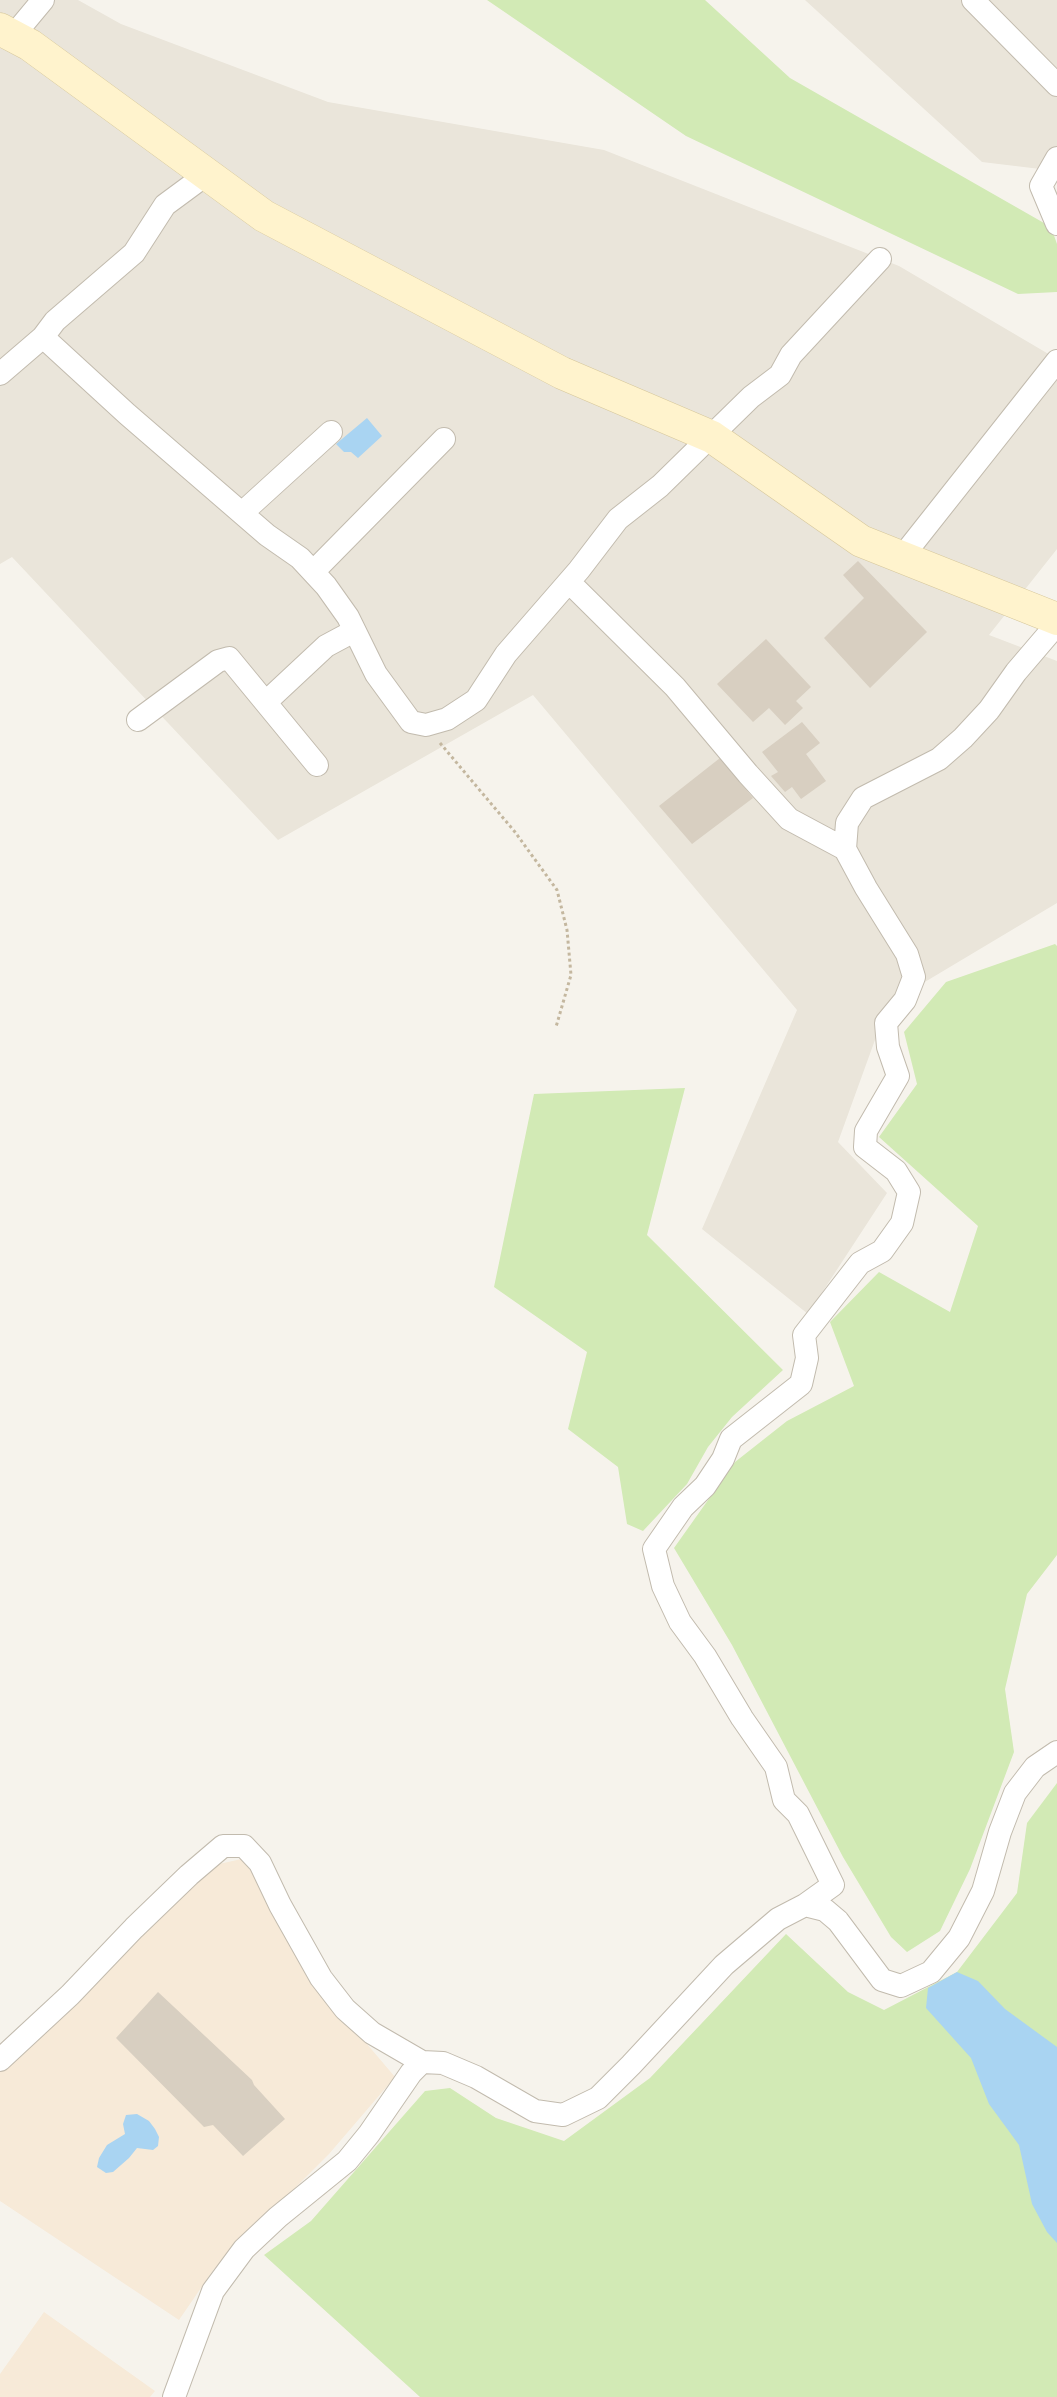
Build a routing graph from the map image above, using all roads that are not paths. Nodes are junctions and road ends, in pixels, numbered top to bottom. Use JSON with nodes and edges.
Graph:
{"nodes":[{"id":1,"x":43,"y":0,"type":"edge"},
{"id":2,"x":973,"y":0,"type":"edge"},
{"id":3,"x":7,"y":32,"type":"edge"},
{"id":4,"x":1057,"y":85,"type":"edge"},
{"id":5,"x":1057,"y":158,"type":"edge"},
{"id":6,"x":207,"y":174,"type":"junction"},
{"id":7,"x":1057,"y":224,"type":"edge"},
{"id":8,"x":880,"y":259,"type":"dead end"},
{"id":9,"x":43,"y":337,"type":"junction"},
{"id":10,"x":1057,"y":361,"type":"edge"},
{"id":11,"x":0,"y":374,"type":"edge"},
{"id":12,"x":331,"y":432,"type":"dead end"},
{"id":13,"x":712,"y":437,"type":"junction"},
{"id":14,"x":444,"y":439,"type":"dead end"},
{"id":15,"x":242,"y":513,"type":"junction"},
{"id":16,"x":902,"y":557,"type":"junction"},
{"id":17,"x":313,"y":572,"type":"junction"},
{"id":18,"x":569,"y":582,"type":"junction"},
{"id":19,"x":1057,"y":619,"type":"edge"},
{"id":20,"x":1057,"y":624,"type":"edge"},
{"id":21,"x":354,"y":631,"type":"junction"},
{"id":22,"x":266,"y":702,"type":"junction"},
{"id":23,"x":138,"y":720,"type":"dead end"},
{"id":24,"x":317,"y":765,"type":"dead end"},
{"id":25,"x":844,"y":849,"type":"junction"},
{"id":26,"x":1057,"y":1752,"type":"edge"},
{"id":27,"x":805,"y":1905,"type":"junction"},
{"id":28,"x":0,"y":2060,"type":"edge"},
{"id":29,"x":422,"y":2062,"type":"junction"},
{"id":30,"x":174,"y":2397,"type":"edge"}],
"edges":[{"from":1,"to":3,"type":"street"},
{"from":2,"to":4,"type":"street"},
{"from":3,"to":6,"type":"street"},
{"from":5,"to":7,"type":"street"},
{"from":6,"to":9,"type":"street"},
{"from":6,"to":13,"type":"street"},
{"from":8,"to":13,"type":"street"},
{"from":9,"to":11,"type":"street"},
{"from":9,"to":15,"type":"street"},
{"from":10,"to":16,"type":"street"},
{"from":12,"to":15,"type":"street"},
{"from":13,"to":16,"type":"street"},
{"from":13,"to":18,"type":"street"},
{"from":14,"to":17,"type":"street"},
{"from":15,"to":17,"type":"street"},
{"from":16,"to":19,"type":"street"},
{"from":17,"to":21,"type":"street"},
{"from":18,"to":21,"type":"street"},
{"from":18,"to":25,"type":"street"},
{"from":20,"to":25,"type":"street"},
{"from":21,"to":22,"type":"street"},
{"from":22,"to":23,"type":"street"},
{"from":22,"to":24,"type":"street"},
{"from":25,"to":27,"type":"street"},
{"from":26,"to":27,"type":"street"},
{"from":27,"to":29,"type":"street"},
{"from":28,"to":29,"type":"street"},
{"from":29,"to":30,"type":"street"}]}
